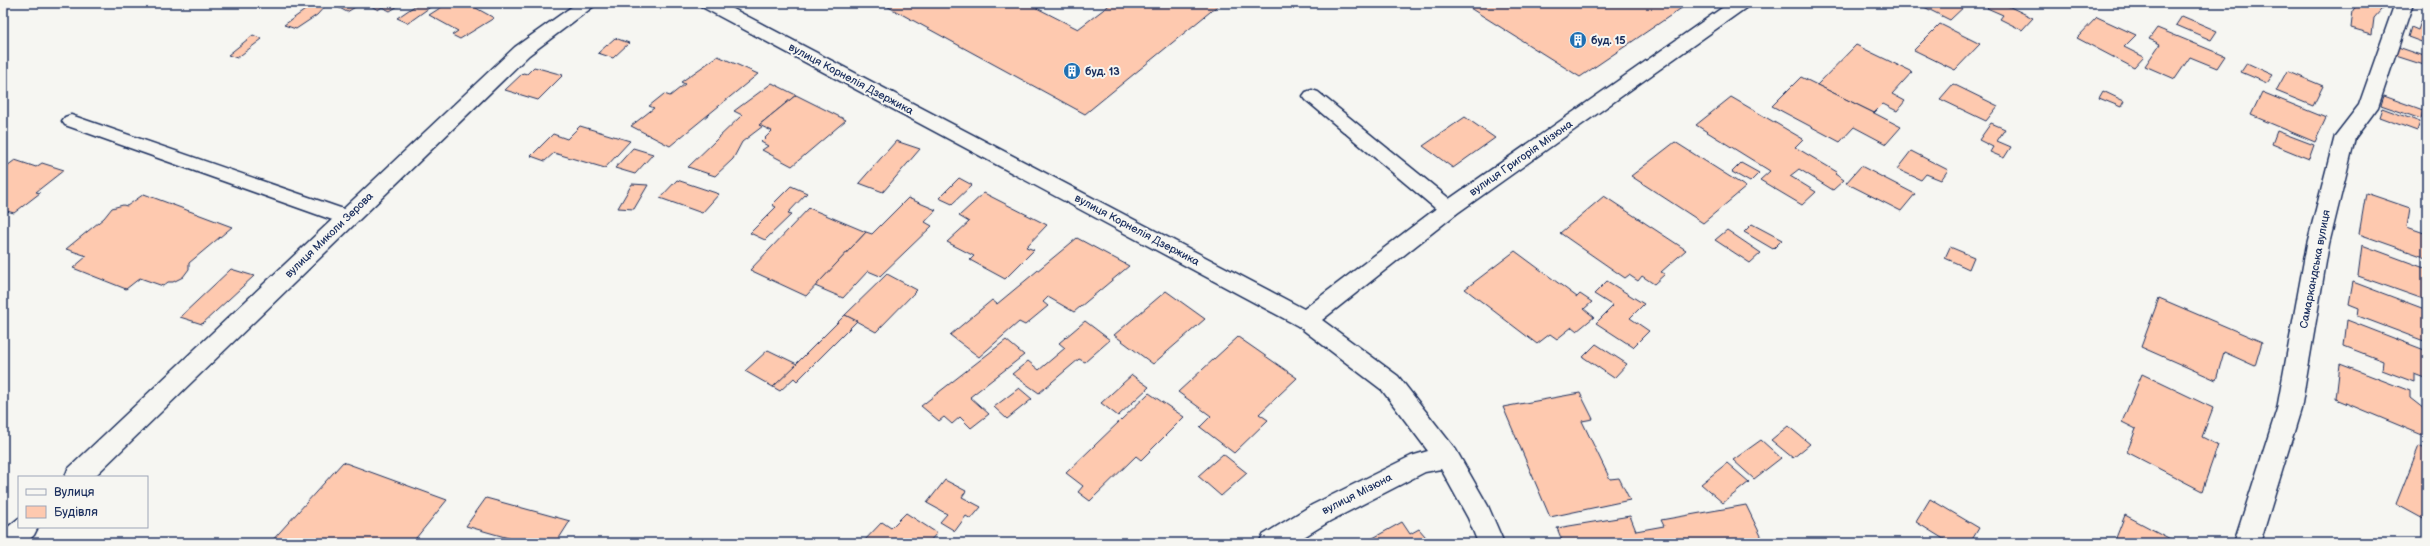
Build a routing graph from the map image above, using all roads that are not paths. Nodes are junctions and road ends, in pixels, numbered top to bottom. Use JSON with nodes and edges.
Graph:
{"nodes":[{"id":1,"x":589,"y":3,"type":"edge"},
{"id":2,"x":708,"y":3,"type":"edge"},
{"id":3,"x":1741,"y":3,"type":"edge"},
{"id":4,"x":2404,"y":3,"type":"edge"},
{"id":5,"x":1312,"y":96,"type":"dead end"},
{"id":6,"x":72,"y":121,"type":"dead end"},
{"id":7,"x":1449,"y":209,"type":"junction"},
{"id":8,"x":348,"y":218,"type":"junction"},
{"id":9,"x":1306,"y":320,"type":"junction"},
{"id":10,"x":1447,"y":457,"type":"junction"},
{"id":11,"x":78,"y":476,"type":"edge"},
{"id":12,"x":24,"y":528,"type":"edge"},
{"id":13,"x":8,"y":543,"type":"edge"},
{"id":14,"x":1272,"y":543,"type":"edge"},
{"id":15,"x":1491,"y":543,"type":"edge"},
{"id":16,"x":2247,"y":543,"type":"edge"}],
"edges":[{"from":1,"to":8,"type":"street","name":"вулиця Миколи Зерова"},
{"from":2,"to":9,"type":"street","name":"вулиця Корнелія Дзержика"},
{"from":3,"to":7,"type":"street","name":"вулиця Григорія Мізюна"},
{"from":4,"to":16,"type":"street","name":"Самаркандська вулиця"},
{"from":5,"to":7,"type":"lane"},
{"from":6,"to":8,"type":"lane"},
{"from":7,"to":9,"type":"street","name":"вулиця Григорія Мізюна"},
{"from":8,"to":11,"type":"street","name":"вулиця Миколи Зерова"},
{"from":9,"to":10,"type":"street","name":"вулиця Корнелія Дзержика"},
{"from":10,"to":14,"type":"street","name":"вулиця Мізюна"},
{"from":10,"to":15,"type":"street","name":"вулиця Корнелія Дзержика"},
{"from":12,"to":13,"type":"street"}]}
